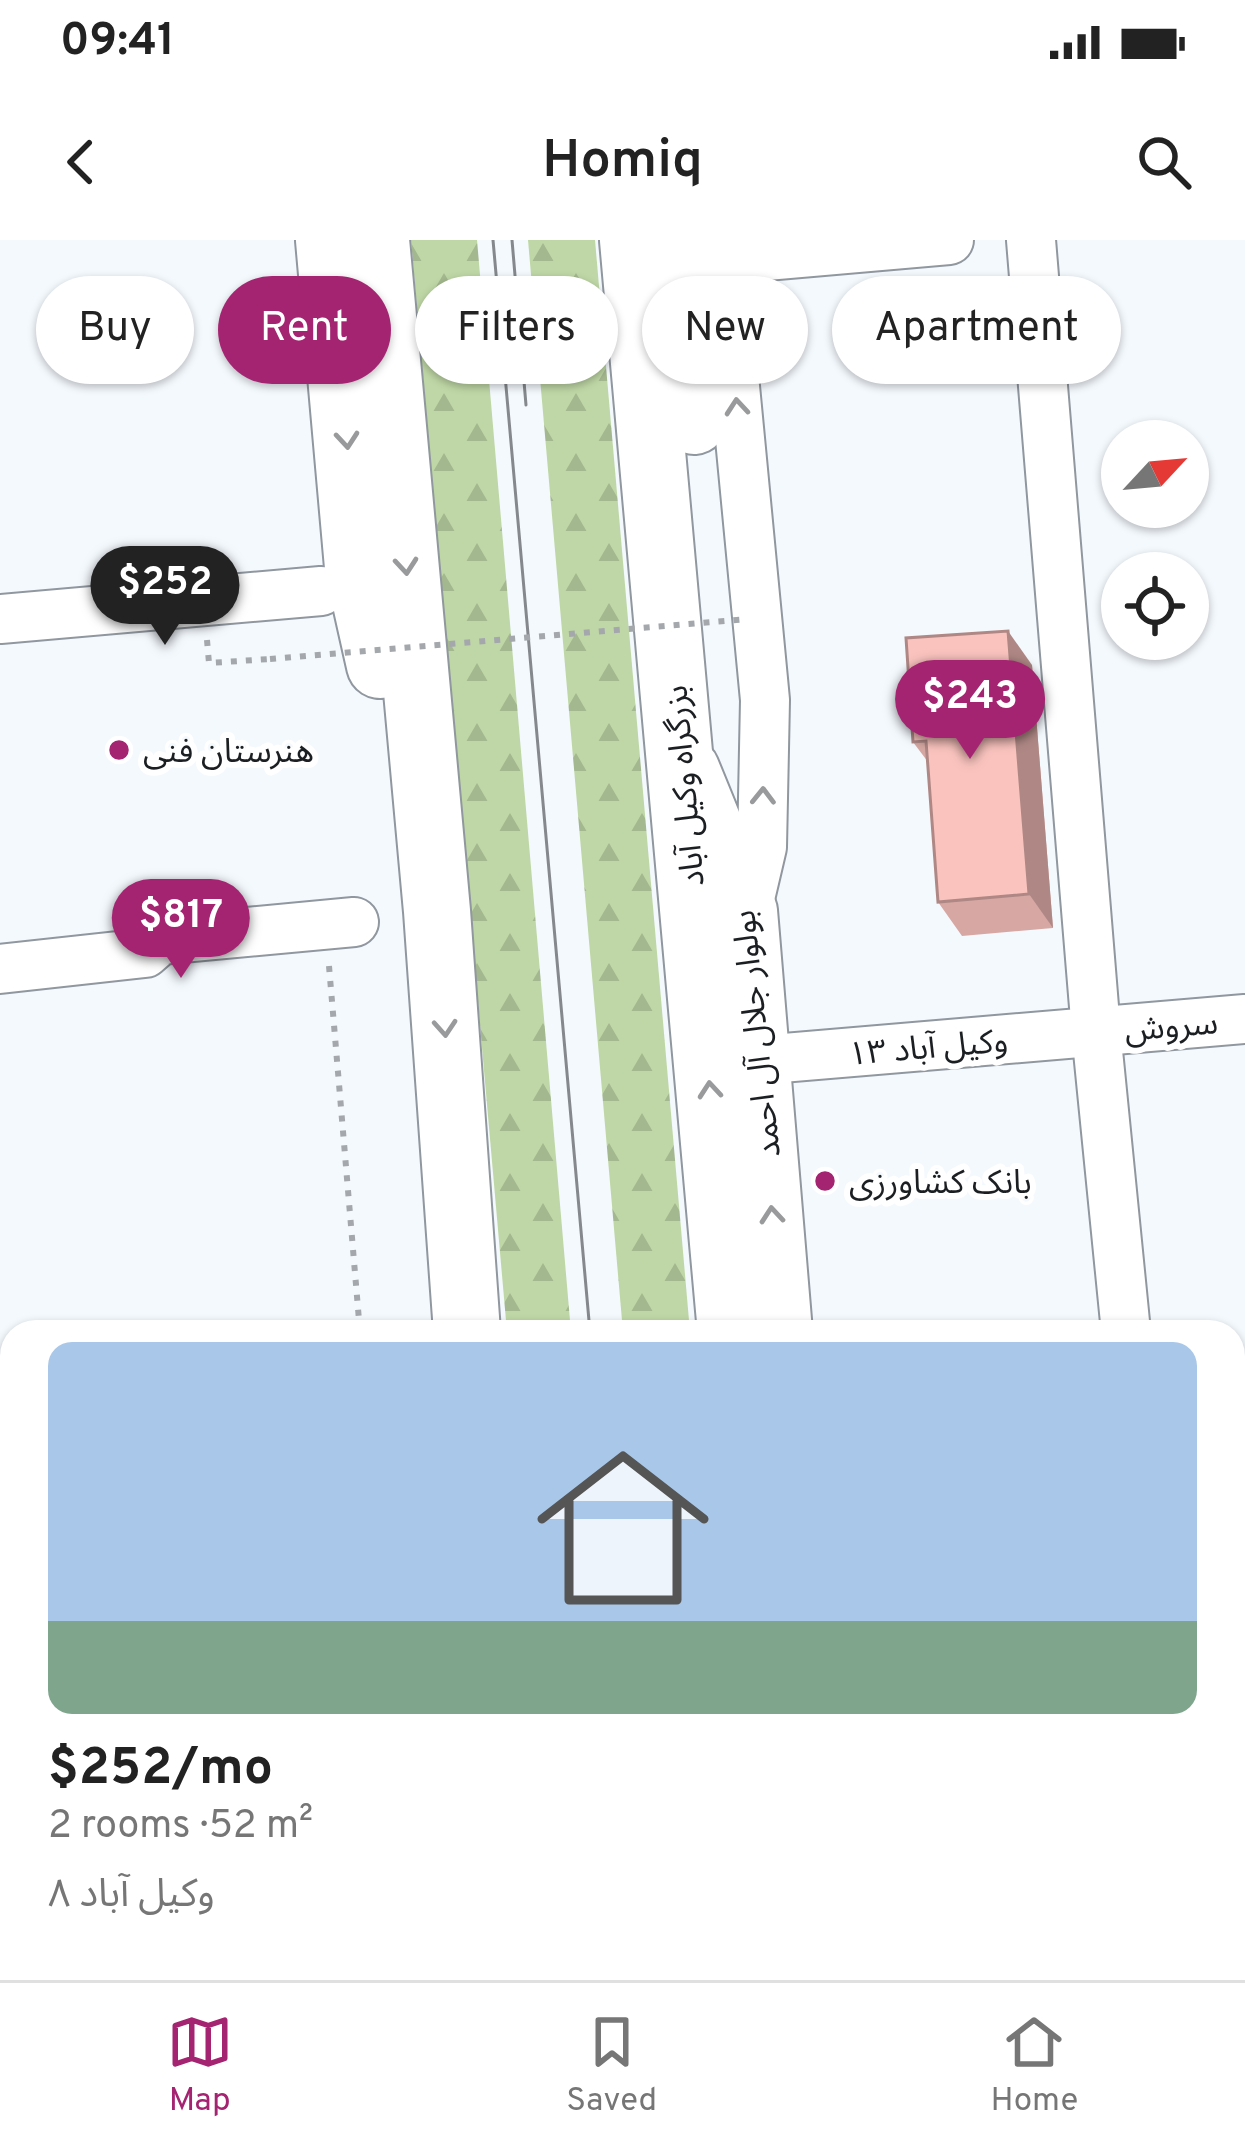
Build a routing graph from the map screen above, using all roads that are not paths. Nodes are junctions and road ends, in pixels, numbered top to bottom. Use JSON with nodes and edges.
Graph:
{"nodes":[{"id":1,"x":329,"y":240,"type":"edge"},
{"id":2,"x":376,"y":240,"type":"edge"},
{"id":3,"x":633,"y":240,"type":"edge"},
{"id":4,"x":949,"y":240,"type":"edge"},
{"id":5,"x":1031,"y":240,"type":"edge"},
{"id":6,"x":708,"y":247,"type":"edge"},
{"id":7,"x":321,"y":591,"type":"dead end"},
{"id":8,"x":0,"y":620,"type":"edge"},
{"id":9,"x":680,"y":747,"type":"junction"},
{"id":10,"x":436,"y":911,"type":"junction"},
{"id":11,"x":747,"y":911,"type":"junction"},
{"id":12,"x":340,"y":924,"type":"road end"},
{"id":13,"x":0,"y":969,"type":"edge"},
{"id":14,"x":1245,"y":1019,"type":"edge"},
{"id":15,"x":1096,"y":1031,"type":"junction"},
{"id":16,"x":760,"y":1060,"type":"junction"},
{"id":17,"x":466,"y":1320,"type":"edge"},
{"id":18,"x":729,"y":1320,"type":"edge"},
{"id":19,"x":781,"y":1320,"type":"edge"},
{"id":20,"x":1125,"y":1320,"type":"edge"}],
"edges":[{"from":1,"to":10,"type":"highway","one_way":true},
{"from":2,"to":10,"type":"highway","one_way":true},
{"from":3,"to":9,"type":"highway","name":"بزرگراه وکیل آباد"},
{"from":4,"to":6,"type":"street"},
{"from":5,"to":15,"type":"street"},
{"from":6,"to":9,"type":"highway"},
{"from":11,"to":6,"type":"street","one_way":true},
{"from":7,"to":8,"type":"street"},
{"from":9,"to":11,"type":"main road","name":"بولوار جلال آل احمد"},
{"from":18,"to":9,"type":"highway","name":"بزرگراه وکیل آباد","one_way":true},
{"from":10,"to":17,"type":"highway","one_way":true},
{"from":11,"to":16,"type":"main road","name":"بولوار جلال آل احمد"},
{"from":12,"to":13,"type":"street"},
{"from":14,"to":15,"type":"street","name":"سروش"},
{"from":15,"to":16,"type":"street","name":"۱۳ وکیل آباد"},
{"from":15,"to":20,"type":"street"},
{"from":19,"to":16,"type":"main road","name":"بولوار جلال آل احمد","one_way":true}]}
